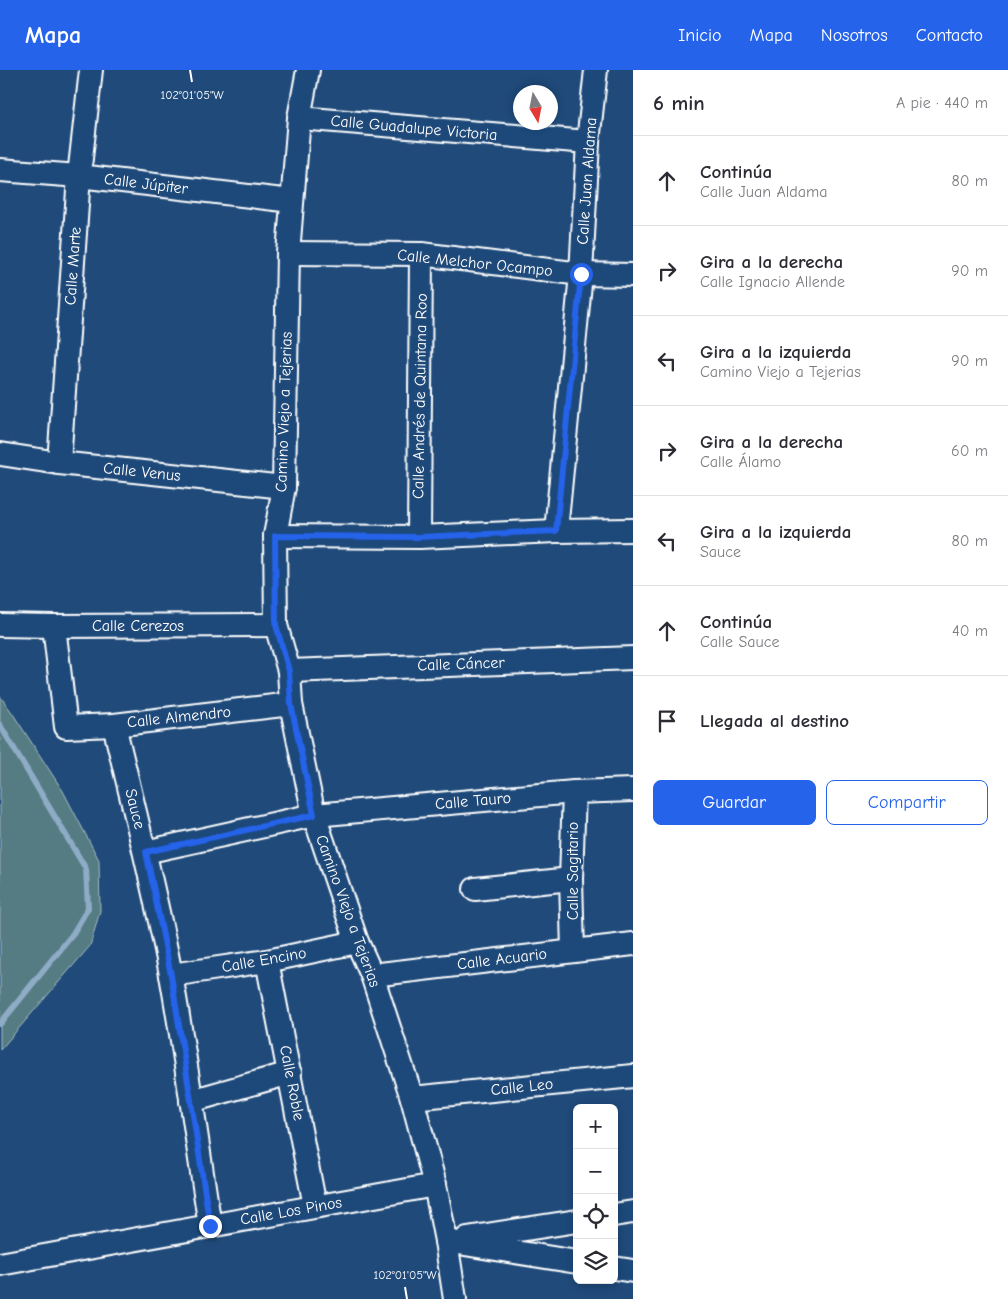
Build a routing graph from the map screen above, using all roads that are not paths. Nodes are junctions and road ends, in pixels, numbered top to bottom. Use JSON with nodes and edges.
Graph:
{"nodes":[{"id":1,"x":91,"y":70,"type":"edge"},
{"id":2,"x":308,"y":70,"type":"edge"},
{"id":3,"x":596,"y":70,"type":"edge"},
{"id":4,"x":299,"y":118,"type":"junction"},
{"id":5,"x":588,"y":142,"type":"junction"},
{"id":6,"x":0,"y":170,"type":"edge"},
{"id":7,"x":79,"y":176,"type":"junction"},
{"id":8,"x":292,"y":201,"type":"junction"},
{"id":9,"x":288,"y":253,"type":"junction"},
{"id":10,"x":421,"y":254,"type":"junction"},
{"id":11,"x":581,"y":274,"type":"junction"},
{"id":12,"x":633,"y":275,"type":"edge"},
{"id":13,"x":0,"y":454,"type":"edge"},
{"id":14,"x":59,"y":463,"type":"junction"},
{"id":15,"x":284,"y":487,"type":"junction"},
{"id":16,"x":633,"y":530,"type":"edge"},
{"id":17,"x":556,"y":531,"type":"junction"},
{"id":18,"x":275,"y":536,"type":"junction"},
{"id":19,"x":418,"y":537,"type":"junction"},
{"id":20,"x":0,"y":624,"type":"edge"},
{"id":21,"x":276,"y":625,"type":"junction"},
{"id":22,"x":54,"y":626,"type":"junction"},
{"id":23,"x":633,"y":658,"type":"edge"},
{"id":24,"x":289,"y":671,"type":"junction"},
{"id":25,"x":291,"y":704,"type":"junction"},
{"id":26,"x":114,"y":725,"type":"junction"},
{"id":27,"x":633,"y":790,"type":"edge"},
{"id":28,"x":574,"y":792,"type":"junction"},
{"id":29,"x":314,"y":815,"type":"junction"},
{"id":30,"x":146,"y":852,"type":"junction"},
{"id":31,"x":571,"y":879,"type":"junction"},
{"id":32,"x":475,"y":889,"type":"dead end"},
{"id":33,"x":357,"y":942,"type":"junction"},
{"id":34,"x":633,"y":944,"type":"edge"},
{"id":35,"x":573,"y":951,"type":"junction"},
{"id":36,"x":267,"y":961,"type":"junction"},
{"id":37,"x":171,"y":975,"type":"junction"},
{"id":38,"x":372,"y":975,"type":"junction"},
{"id":39,"x":290,"y":1073,"type":"junction"},
{"id":40,"x":633,"y":1076,"type":"edge"},
{"id":41,"x":412,"y":1098,"type":"junction"},
{"id":42,"x":191,"y":1101,"type":"junction"},
{"id":43,"x":435,"y":1185,"type":"junction"},
{"id":44,"x":315,"y":1206,"type":"junction"},
{"id":45,"x":633,"y":1212,"type":"edge"},
{"id":46,"x":618,"y":1214,"type":"edge"},
{"id":47,"x":573,"y":1222,"type":"edge"},
{"id":48,"x":210,"y":1226,"type":"junction"},
{"id":49,"x":446,"y":1241,"type":"junction"},
{"id":50,"x":573,"y":1261,"type":"edge"},
{"id":51,"x":0,"y":1264,"type":"edge"},
{"id":52,"x":618,"y":1269,"type":"edge"},
{"id":53,"x":633,"y":1271,"type":"edge"},
{"id":54,"x":455,"y":1299,"type":"edge"}],
"edges":[{"from":1,"to":7,"type":"street","name":"Calle Marte"},
{"from":2,"to":4,"type":"street","name":"Camino Viejo a Tejerias"},
{"from":3,"to":5,"type":"street","name":"Calle Juan Aldama"},
{"from":4,"to":5,"type":"street","name":"Calle Guadalupe Victoria"},
{"from":4,"to":8,"type":"street","name":"Camino Viejo a Tejerias"},
{"from":5,"to":11,"type":"street","name":"Calle Juan Aldama"},
{"from":6,"to":7,"type":"street","name":"Calle Júpiter"},
{"from":7,"to":8,"type":"street","name":"Calle Júpiter"},
{"from":7,"to":14,"type":"street","name":"Calle Marte"},
{"from":8,"to":9,"type":"street","name":"Camino Viejo a Tejerias"},
{"from":9,"to":10,"type":"street","name":"Calle Melchor Ocampo"},
{"from":9,"to":15,"type":"street","name":"Camino Viejo a Tejerias"},
{"from":10,"to":11,"type":"street","name":"Calle Melchor Ocampo"},
{"from":10,"to":19,"type":"street","name":"Calle Andrés de Quintana Roo"},
{"from":11,"to":12,"type":"street","name":"Calle Melchor Ocampo"},
{"from":11,"to":17,"type":"street","name":"Calle Juan Aldama"},
{"from":13,"to":14,"type":"street","name":"Calle Venus"},
{"from":14,"to":15,"type":"street","name":"Calle Venus"},
{"from":15,"to":18,"type":"street","name":"Camino Viejo a Tejerias"},
{"from":16,"to":17,"type":"street"},
{"from":17,"to":19,"type":"street"},
{"from":18,"to":19,"type":"street"},
{"from":18,"to":21,"type":"street","name":"Camino Viejo a Tejerias"},
{"from":20,"to":22,"type":"street","name":"Calle Cerezos"},
{"from":21,"to":22,"type":"street","name":"Calle Cerezos"},
{"from":21,"to":24,"type":"street","name":"Camino Viejo a Tejerias"},
{"from":22,"to":26,"type":"street","name":"Calle Almendro"},
{"from":23,"to":24,"type":"street","name":"Calle Cáncer"},
{"from":24,"to":25,"type":"street","name":"Camino Viejo a Tejerias"},
{"from":25,"to":26,"type":"street","name":"Calle Almendro"},
{"from":25,"to":29,"type":"street","name":"Camino Viejo a Tejerias"},
{"from":26,"to":30,"type":"street","name":"Sauce"},
{"from":27,"to":28,"type":"street","name":"Calle Tauro"},
{"from":28,"to":29,"type":"street","name":"Calle Tauro"},
{"from":28,"to":31,"type":"street","name":"Calle Sagitario"},
{"from":29,"to":30,"type":"street","name":"Calle Tauro"},
{"from":29,"to":33,"type":"street","name":"Camino Viejo a Tejerias"},
{"from":30,"to":37,"type":"street","name":"Sauce"},
{"from":31,"to":32,"type":"street"},
{"from":31,"to":35,"type":"street","name":"Calle Sagitario"},
{"from":33,"to":36,"type":"street","name":"Calle Encino"},
{"from":33,"to":38,"type":"street","name":"Camino Viejo a Tejerias"},
{"from":34,"to":35,"type":"street","name":"Calle Acuario"},
{"from":35,"to":38,"type":"street","name":"Calle Acuario"},
{"from":36,"to":37,"type":"street","name":"Calle Encino"},
{"from":36,"to":39,"type":"street","name":"Calle Roble"},
{"from":37,"to":42,"type":"street","name":"Sauce"},
{"from":38,"to":41,"type":"street","name":"Camino Viejo a Tejerias"},
{"from":39,"to":42,"type":"street"},
{"from":39,"to":44,"type":"street","name":"Calle Roble"},
{"from":40,"to":41,"type":"street","name":"Calle Leo"},
{"from":41,"to":43,"type":"street","name":"Camino Viejo a Tejerias"},
{"from":42,"to":48,"type":"street","name":"Sauce"},
{"from":43,"to":44,"type":"street","name":"Calle Los Pinos"},
{"from":43,"to":49,"type":"street","name":"Camino Viejo a Tejerias"},
{"from":44,"to":48,"type":"street","name":"Calle Los Pinos"},
{"from":45,"to":46,"type":"street"},
{"from":47,"to":49,"type":"street"},
{"from":48,"to":51,"type":"street","name":"Calle Los Pinos"},
{"from":49,"to":50,"type":"street"},
{"from":49,"to":54,"type":"street","name":"Camino Viejo a Tejerias"},
{"from":52,"to":53,"type":"street"}]}
